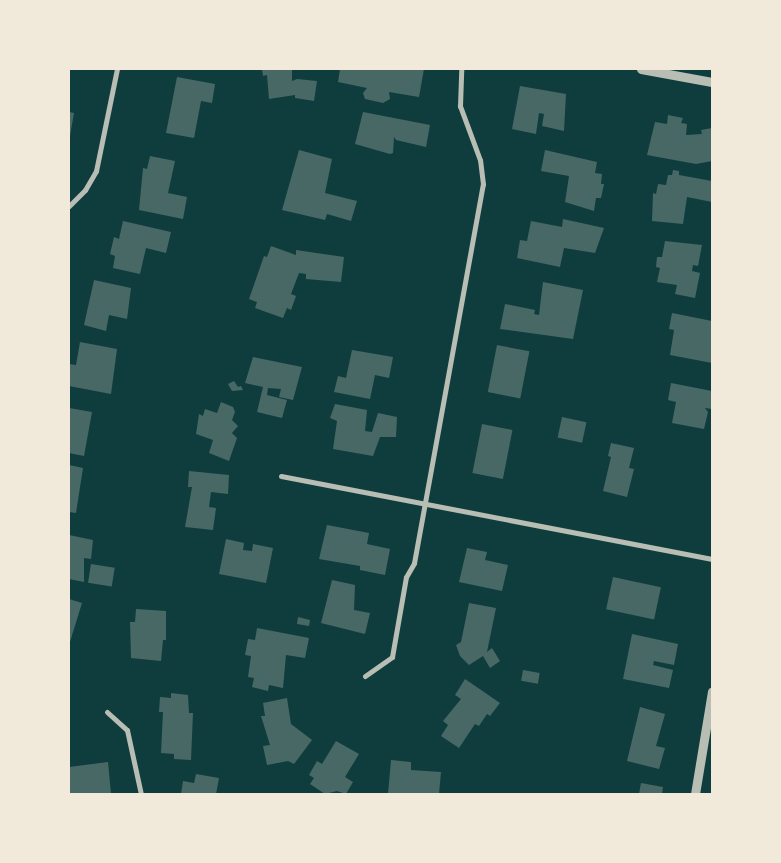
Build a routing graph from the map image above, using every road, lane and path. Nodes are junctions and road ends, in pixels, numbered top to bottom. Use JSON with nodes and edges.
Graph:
{"nodes":[{"id":1,"x":117,"y":69,"type":"edge"},
{"id":2,"x":461,"y":69,"type":"edge"},
{"id":3,"x":641,"y":69,"type":"edge"},
{"id":4,"x":712,"y":82,"type":"edge"},
{"id":5,"x":69,"y":206,"type":"edge"},
{"id":6,"x":281,"y":476,"type":"dead end"},
{"id":7,"x":425,"y":504,"type":"junction"},
{"id":8,"x":712,"y":559,"type":"edge"},
{"id":9,"x":365,"y":676,"type":"dead end"},
{"id":10,"x":712,"y":697,"type":"edge"},
{"id":11,"x":107,"y":712,"type":"dead end"},
{"id":12,"x":141,"y":794,"type":"edge"},
{"id":13,"x":694,"y":794,"type":"edge"}],
"edges":[{"from":1,"to":5,"type":"street"},
{"from":2,"to":7,"type":"street"},
{"from":3,"to":4,"type":"street"},
{"from":6,"to":7,"type":"street"},
{"from":7,"to":8,"type":"street"},
{"from":7,"to":9,"type":"street"},
{"from":10,"to":13,"type":"street"},
{"from":11,"to":12,"type":"street"}]}
